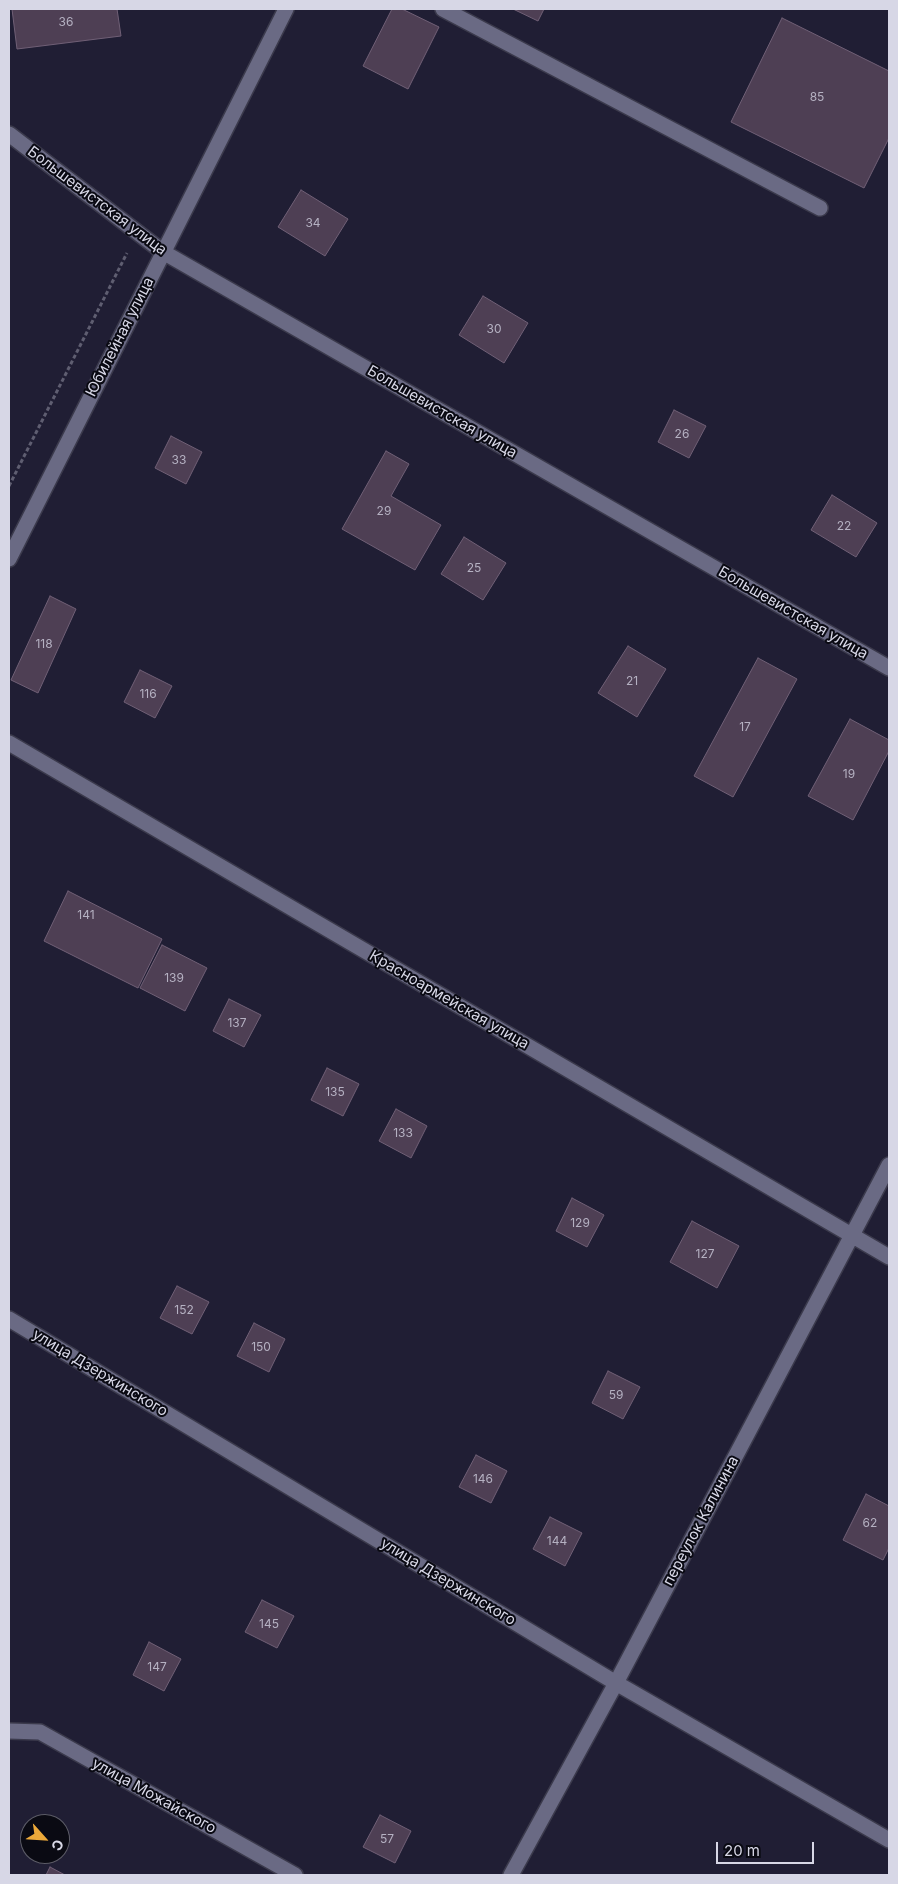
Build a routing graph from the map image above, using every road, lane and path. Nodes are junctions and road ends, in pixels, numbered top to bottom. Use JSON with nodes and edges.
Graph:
{"nodes":[{"id":1,"x":286,"y":9,"type":"edge"},
{"id":2,"x":443,"y":9,"type":"edge"},
{"id":3,"x":9,"y":134,"type":"edge"},
{"id":4,"x":820,"y":208,"type":"dead end"},
{"id":5,"x":138,"y":233,"type":"junction"},
{"id":6,"x":163,"y":252,"type":"junction"},
{"id":7,"x":9,"y":486,"type":"edge"},
{"id":8,"x":9,"y":559,"type":"edge"},
{"id":9,"x":889,"y":668,"type":"edge"},
{"id":10,"x":9,"y":743,"type":"edge"},
{"id":11,"x":889,"y":1165,"type":"edge"},
{"id":12,"x":852,"y":1236,"type":"junction"},
{"id":13,"x":889,"y":1257,"type":"edge"},
{"id":14,"x":9,"y":1318,"type":"edge"},
{"id":15,"x":616,"y":1683,"type":"junction"},
{"id":16,"x":9,"y":1730,"type":"edge"},
{"id":17,"x":889,"y":1840,"type":"edge"},
{"id":18,"x":295,"y":1875,"type":"edge"},
{"id":19,"x":511,"y":1875,"type":"edge"}],
"edges":[{"from":1,"to":6,"type":"street","name":"Юбилейная улица"},
{"from":2,"to":4,"type":"street"},
{"from":3,"to":5,"type":"street","name":"Большевистская улица"},
{"from":5,"to":6,"type":"street","name":"Большевистская улица"},
{"from":5,"to":7,"type":"path"},
{"from":6,"to":8,"type":"street","name":"Юбилейная улица"},
{"from":6,"to":9,"type":"street","name":"Большевистская улица"},
{"from":10,"to":12,"type":"street","name":"Красноармейская улица"},
{"from":11,"to":12,"type":"street","name":"переулок Калинина"},
{"from":12,"to":13,"type":"street","name":"Красноармейская улица"},
{"from":12,"to":15,"type":"street","name":"переулок Калинина"},
{"from":14,"to":15,"type":"street","name":"улица Дзержинского"},
{"from":15,"to":17,"type":"street","name":"улица Дзержинского"},
{"from":15,"to":19,"type":"street","name":"переулок Калинина"},
{"from":16,"to":18,"type":"street","name":"улица Можайского"}]}
